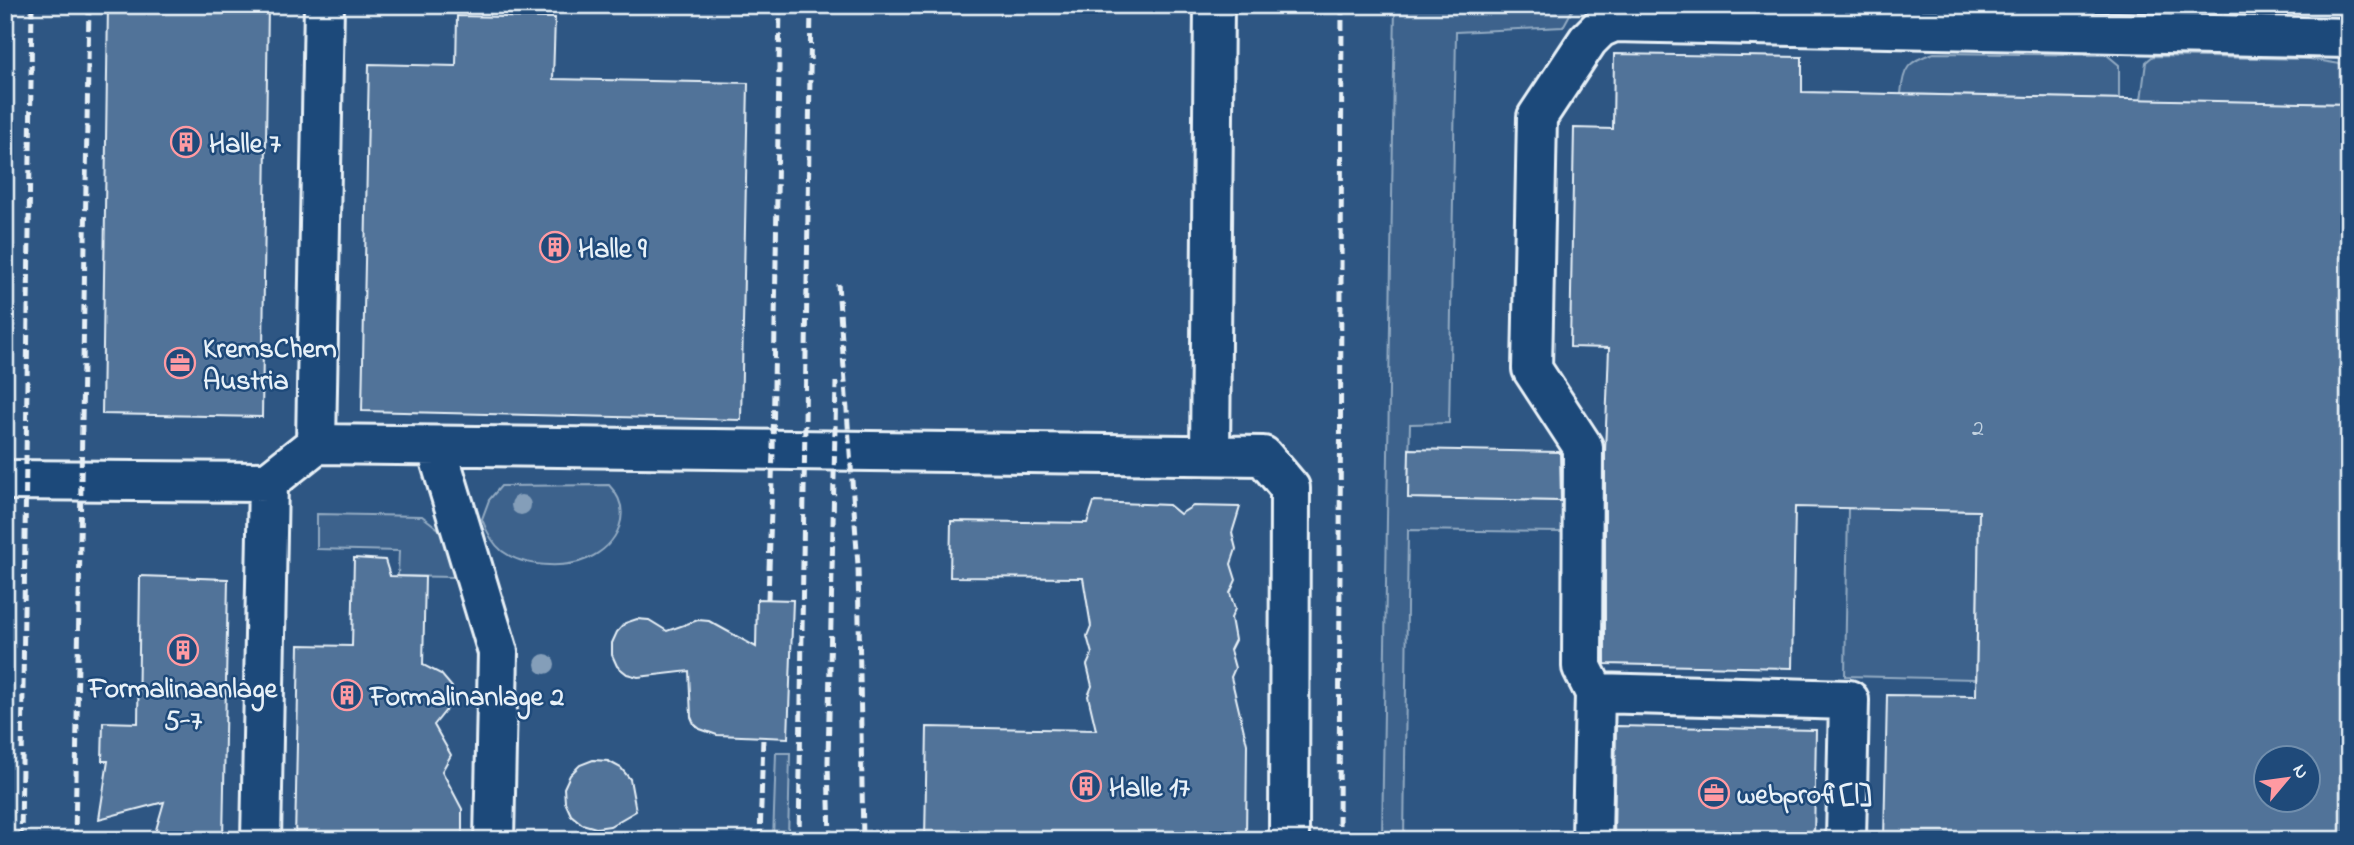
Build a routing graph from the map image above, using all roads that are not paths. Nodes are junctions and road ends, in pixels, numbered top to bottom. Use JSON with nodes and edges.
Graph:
{"nodes":[{"id":1,"x":324,"y":5,"type":"edge"},
{"id":2,"x":1214,"y":5,"type":"edge"},
{"id":3,"x":2349,"y":38,"type":"edge"},
{"id":4,"x":316,"y":444,"type":"junction"},
{"id":5,"x":436,"y":446,"type":"junction"},
{"id":6,"x":1210,"y":455,"type":"junction"},
{"id":7,"x":5,"y":480,"type":"edge"},
{"id":8,"x":268,"y":482,"type":"junction"},
{"id":9,"x":1595,"y":693,"type":"junction"},
{"id":10,"x":261,"y":840,"type":"edge"},
{"id":11,"x":494,"y":840,"type":"edge"},
{"id":12,"x":1289,"y":840,"type":"edge"},
{"id":13,"x":1592,"y":840,"type":"edge"},
{"id":14,"x":1846,"y":840,"type":"edge"}],
"edges":[{"from":1,"to":4,"type":"lane"},
{"from":2,"to":6,"type":"lane"},
{"from":3,"to":9,"type":"lane"},
{"from":4,"to":5,"type":"lane"},
{"from":4,"to":8,"type":"lane"},
{"from":5,"to":6,"type":"lane"},
{"from":5,"to":11,"type":"lane"},
{"from":6,"to":12,"type":"lane"},
{"from":7,"to":8,"type":"lane"},
{"from":8,"to":10,"type":"lane"},
{"from":9,"to":13,"type":"lane"},
{"from":9,"to":14,"type":"lane"}]}
